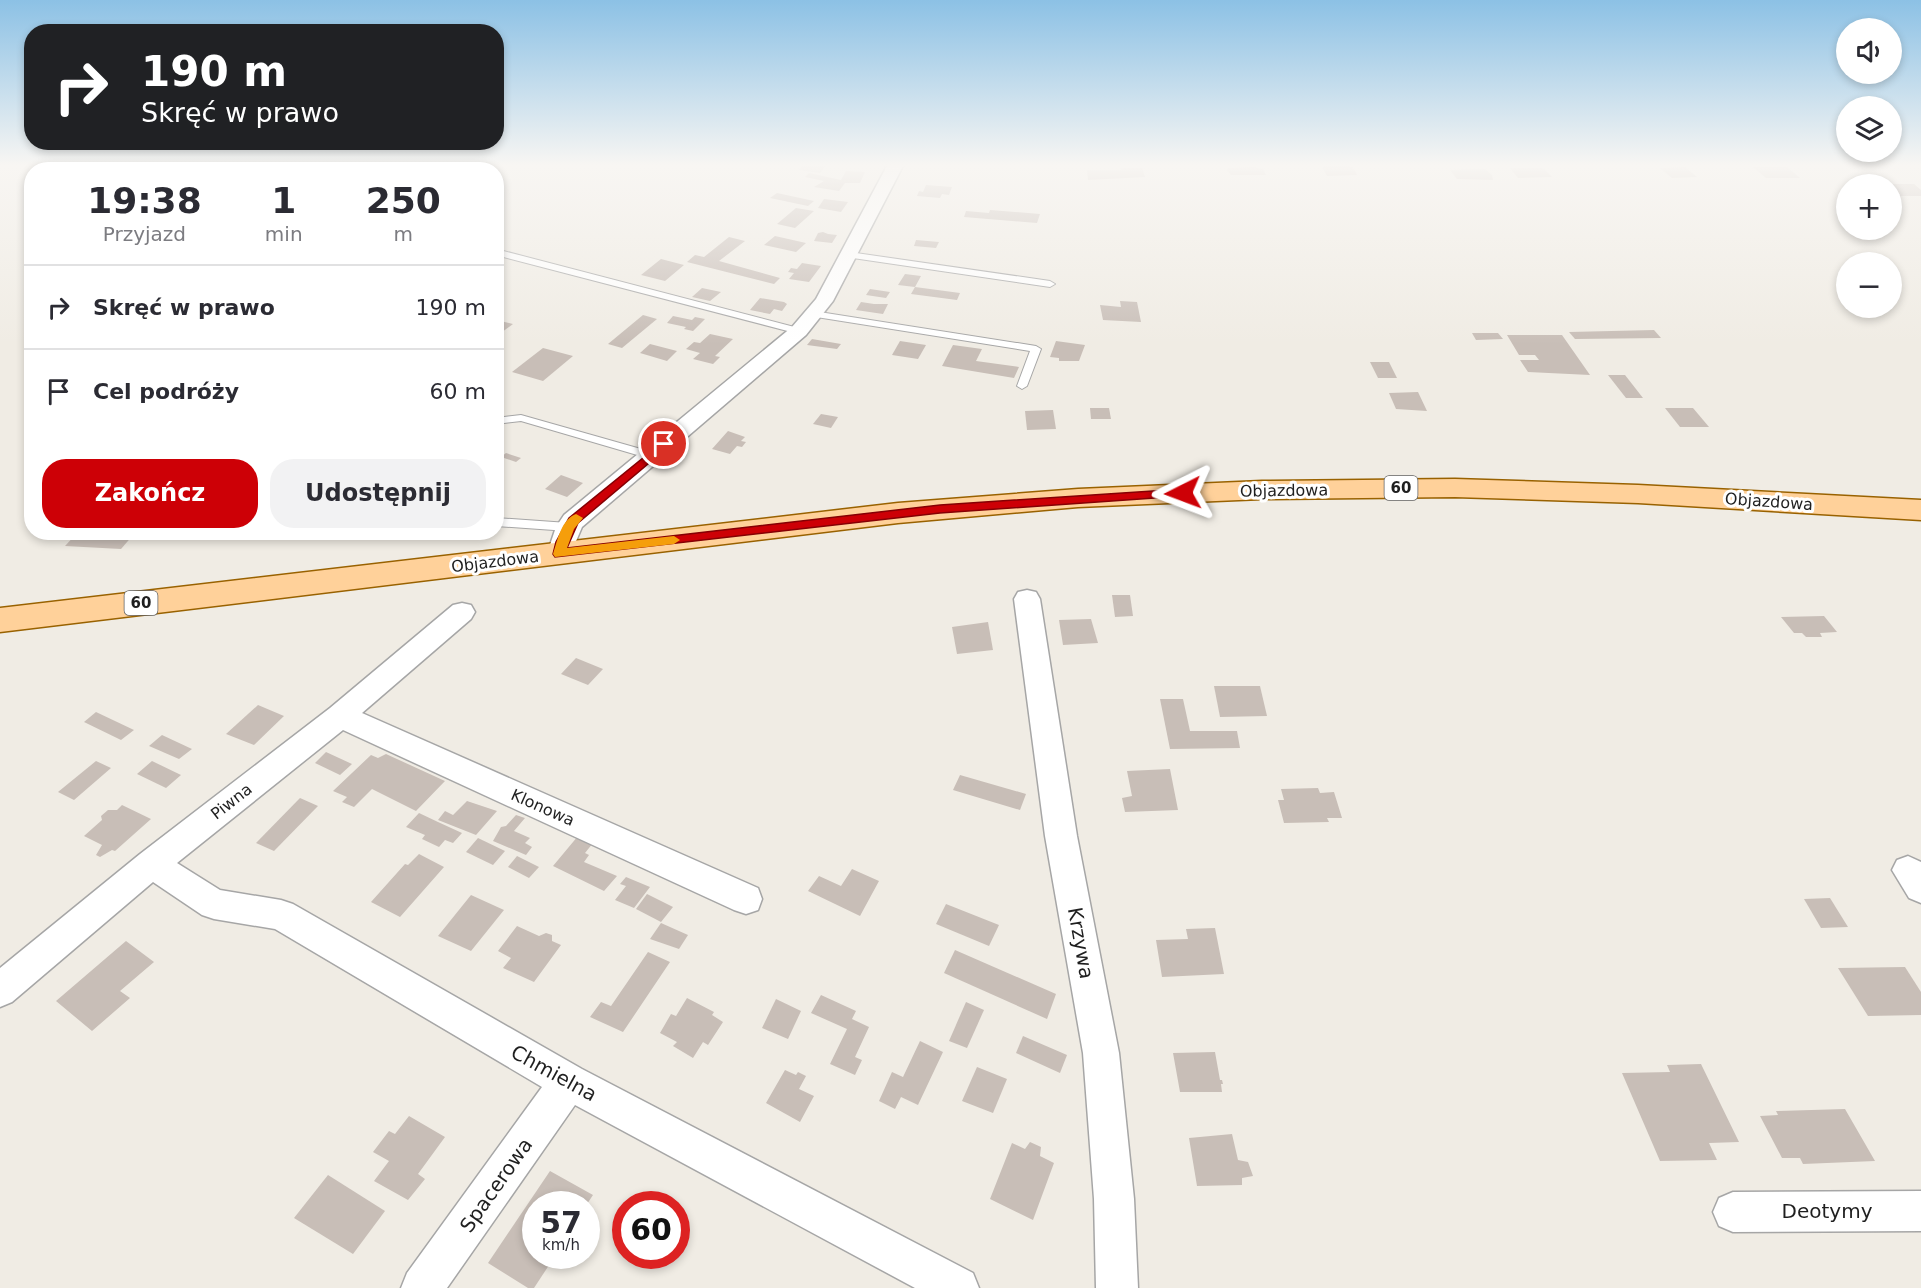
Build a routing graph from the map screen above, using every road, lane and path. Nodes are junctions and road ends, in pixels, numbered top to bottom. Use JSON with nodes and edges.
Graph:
{"nodes":[{"id":1,"x":865,"y":224,"type":"edge"},
{"id":2,"x":504,"y":254,"type":"edge"},
{"id":3,"x":849,"y":255,"type":"junction"},
{"id":4,"x":1050,"y":284,"type":"dead end"},
{"id":5,"x":813,"y":314,"type":"junction"},
{"id":6,"x":799,"y":332,"type":"junction"},
{"id":7,"x":1022,"y":386,"type":"dead end"},
{"id":8,"x":504,"y":420,"type":"edge"},
{"id":9,"x":651,"y":455,"type":"junction"},
{"id":10,"x":1890,"y":510,"type":"junction"},
{"id":11,"x":1921,"y":510,"type":"edge"},
{"id":12,"x":1921,"y":516,"type":"edge"},
{"id":13,"x":504,"y":524,"type":"edge"},
{"id":14,"x":564,"y":540,"type":"junction"},
{"id":15,"x":1027,"y":599,"type":"dead end"},
{"id":16,"x":462,"y":612,"type":"dead end"},
{"id":17,"x":0,"y":620,"type":"edge"},
{"id":18,"x":340,"y":716,"type":"junction"},
{"id":19,"x":151,"y":864,"type":"junction"},
{"id":20,"x":746,"y":899,"type":"dead end"},
{"id":21,"x":0,"y":990,"type":"edge"},
{"id":22,"x":569,"y":1082,"type":"junction"},
{"id":23,"x":1921,"y":1210,"type":"edge"},
{"id":24,"x":1733,"y":1212,"type":"dead end"},
{"id":25,"x":422,"y":1288,"type":"edge"},
{"id":26,"x":958,"y":1288,"type":"edge"},
{"id":27,"x":1117,"y":1288,"type":"edge"}],
"edges":[{"from":1,"to":3,"type":"street"},
{"from":2,"to":6,"type":"lane"},
{"from":3,"to":4,"type":"lane"},
{"from":3,"to":5,"type":"street"},
{"from":5,"to":6,"type":"street"},
{"from":5,"to":7,"type":"lane"},
{"from":6,"to":9,"type":"street"},
{"from":8,"to":9,"type":"lane"},
{"from":9,"to":14,"type":"street"},
{"from":10,"to":11,"type":"main road","name":"Objazdowa","number":"60"},
{"from":10,"to":12,"type":"main road","name":"Objazdowa","number":"60"},
{"from":10,"to":14,"type":"main road","name":"Objazdowa","number":"60"},
{"from":13,"to":14,"type":"lane"},
{"from":14,"to":17,"type":"main road","name":"Objazdowa","number":"60"},
{"from":15,"to":27,"type":"street","name":"Krzywa"},
{"from":16,"to":18,"type":"street","name":"Piwna"},
{"from":18,"to":19,"type":"street","name":"Piwna"},
{"from":18,"to":20,"type":"street","name":"Klonowa"},
{"from":19,"to":21,"type":"street","name":"Piwna"},
{"from":19,"to":22,"type":"street","name":"Chmielna"},
{"from":22,"to":25,"type":"street","name":"Spacerowa"},
{"from":22,"to":26,"type":"street","name":"Chmielna"},
{"from":23,"to":24,"type":"street","name":"Deotymy"}]}
